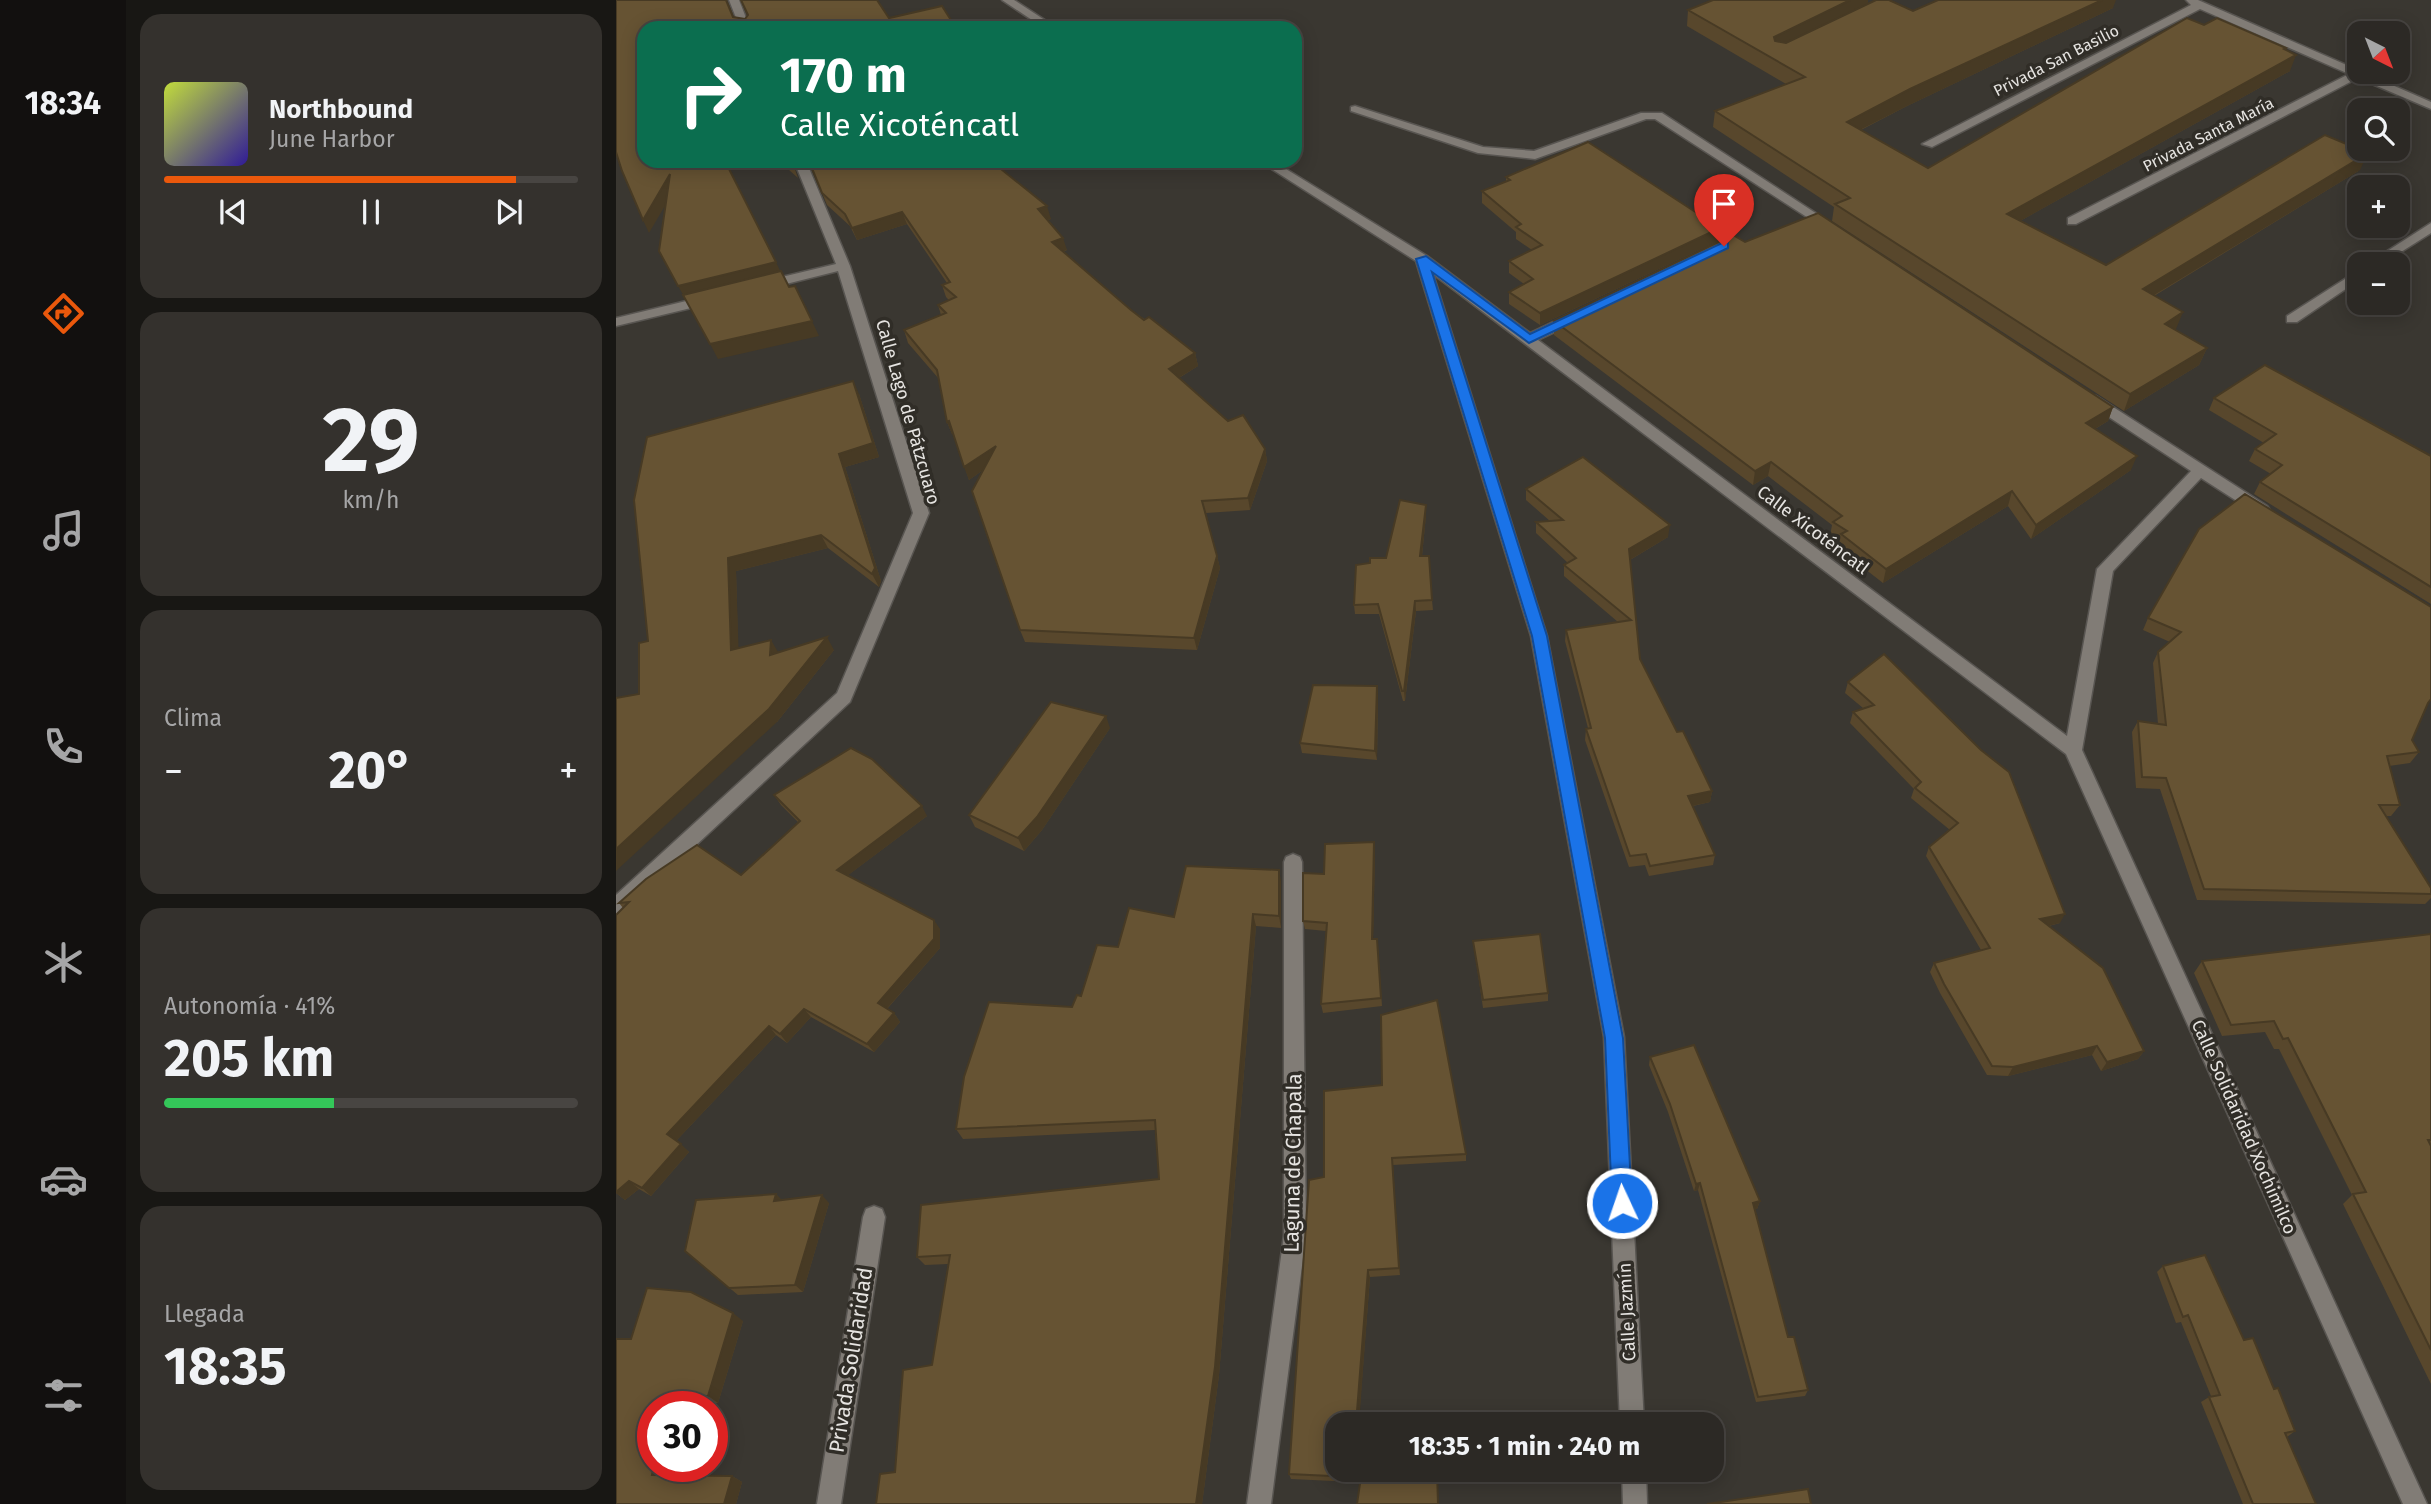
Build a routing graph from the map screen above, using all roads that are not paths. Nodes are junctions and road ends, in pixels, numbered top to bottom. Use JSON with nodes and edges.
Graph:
{"nodes":[{"id":1,"x":734,"y":0,"type":"edge"},
{"id":2,"x":1007,"y":0,"type":"edge"},
{"id":3,"x":2188,"y":0,"type":"edge"},
{"id":4,"x":2200,"y":5,"type":"junction"},
{"id":5,"x":743,"y":21,"type":"edge"},
{"id":6,"x":1041,"y":21,"type":"edge"},
{"id":7,"x":2347,"y":69,"type":"edge"},
{"id":8,"x":2347,"y":80,"type":"edge"},
{"id":9,"x":2382,"y":84,"type":"edge"},
{"id":10,"x":2429,"y":103,"type":"edge"},
{"id":11,"x":1354,"y":109,"type":"dead end"},
{"id":12,"x":1928,"y":144,"type":"dead end"},
{"id":13,"x":803,"y":168,"type":"edge"},
{"id":14,"x":1276,"y":168,"type":"edge"},
{"id":15,"x":2072,"y":221,"type":"dead end"},
{"id":16,"x":2431,"y":227,"type":"edge"},
{"id":17,"x":1844,"y":236,"type":"edge"},
{"id":18,"x":2392,"y":252,"type":"edge"},
{"id":19,"x":1422,"y":259,"type":"junction"},
{"id":20,"x":843,"y":266,"type":"junction"},
{"id":21,"x":2347,"y":283,"type":"edge"},
{"id":22,"x":751,"y":289,"type":"edge"},
{"id":23,"x":724,"y":295,"type":"edge"},
{"id":24,"x":1590,"y":310,"type":"edge"},
{"id":25,"x":2292,"y":319,"type":"dead end"},
{"id":26,"x":617,"y":321,"type":"edge"},
{"id":27,"x":1529,"y":339,"type":"junction"},
{"id":28,"x":2073,"y":387,"type":"edge"},
{"id":29,"x":2199,"y":471,"type":"junction"},
{"id":30,"x":2280,"y":521,"type":"edge"},
{"id":31,"x":2073,"y":751,"type":"junction"},
{"id":32,"x":1293,"y":862,"type":"dead end"},
{"id":33,"x":616,"y":907,"type":"edge"},
{"id":34,"x":874,"y":1217,"type":"dead end"},
{"id":35,"x":1631,"y":1412,"type":"edge"},
{"id":36,"x":1634,"y":1482,"type":"edge"},
{"id":37,"x":828,"y":1504,"type":"edge"},
{"id":38,"x":1259,"y":1504,"type":"edge"},
{"id":39,"x":1635,"y":1504,"type":"edge"},
{"id":40,"x":2415,"y":1504,"type":"edge"}],
"edges":[{"from":1,"to":5,"type":"street"},
{"from":2,"to":6,"type":"street"},
{"from":3,"to":4,"type":"street"},
{"from":4,"to":7,"type":"street"},
{"from":4,"to":12,"type":"street","name":"Privada San Basilio"},
{"from":8,"to":15,"type":"street","name":"Privada Santa María"},
{"from":9,"to":10,"type":"street"},
{"from":11,"to":17,"type":"street"},
{"from":13,"to":20,"type":"street","name":"Calle Lago de Pátzcuaro"},
{"from":14,"to":19,"type":"street","name":"Calle Xicoténcatl"},
{"from":16,"to":18,"type":"street"},
{"from":19,"to":27,"type":"street","name":"Calle Xicoténcatl"},
{"from":19,"to":35,"type":"street","name":"Calle Jazmín"},
{"from":20,"to":22,"type":"street"},
{"from":20,"to":33,"type":"street","name":"Calle Lago de Pátzcuaro"},
{"from":21,"to":25,"type":"street"},
{"from":23,"to":26,"type":"street"},
{"from":24,"to":27,"type":"street"},
{"from":27,"to":31,"type":"street","name":"Calle Xicoténcatl"},
{"from":28,"to":29,"type":"street"},
{"from":29,"to":30,"type":"street"},
{"from":29,"to":31,"type":"street"},
{"from":31,"to":40,"type":"street","name":"Calle Solidaridad Xochimilco"},
{"from":32,"to":38,"type":"street","name":"Laguna de Chapala"},
{"from":34,"to":37,"type":"street","name":"Privada Solidaridad"},
{"from":36,"to":39,"type":"street"}]}
